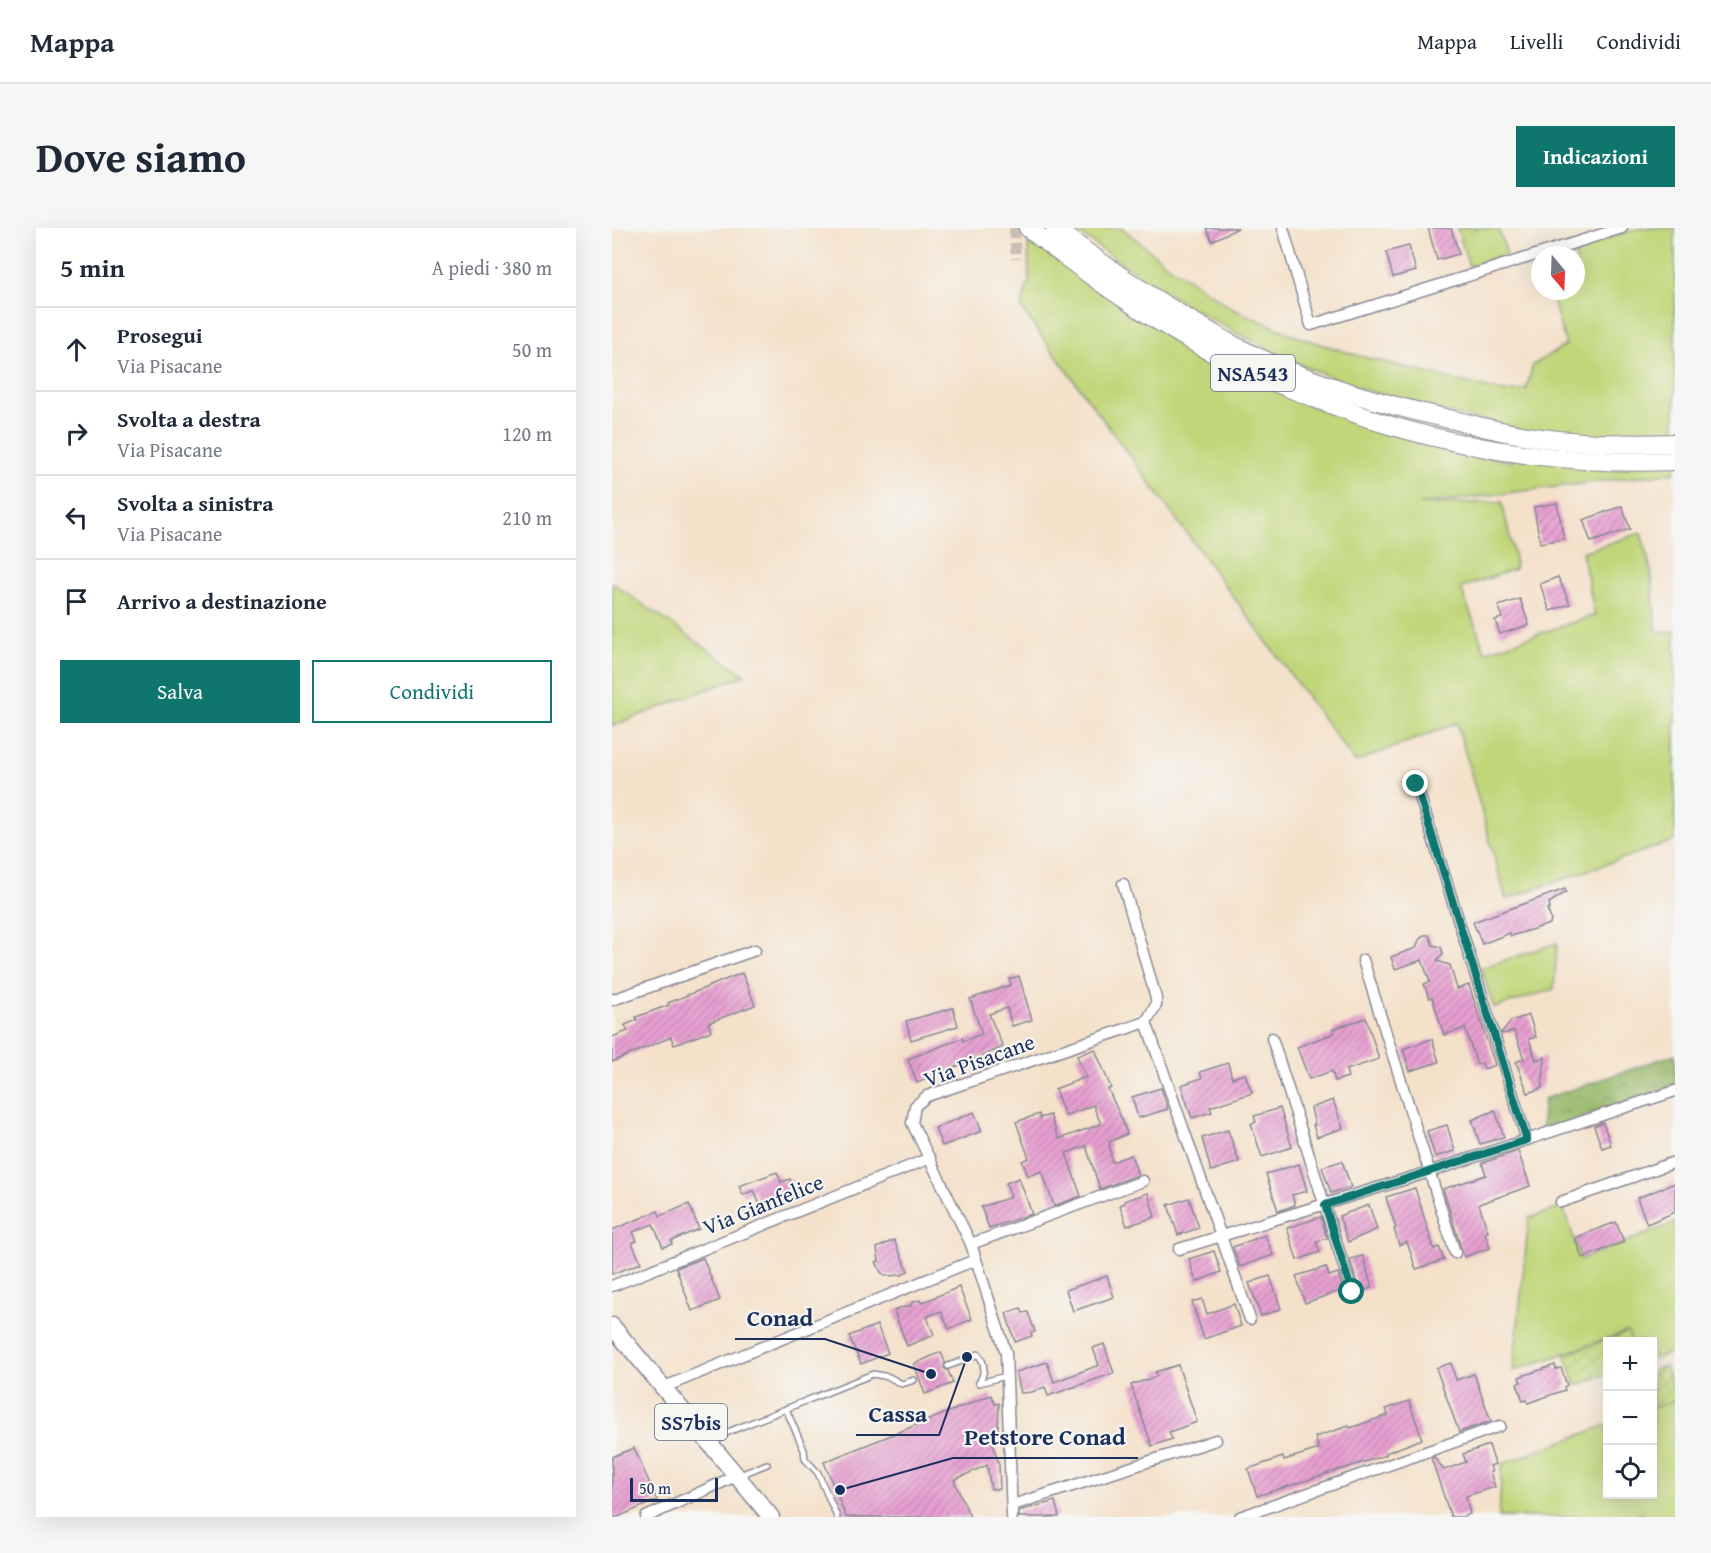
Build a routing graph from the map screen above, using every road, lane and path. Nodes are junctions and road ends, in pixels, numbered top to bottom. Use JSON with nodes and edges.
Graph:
{"nodes":[{"id":1,"x":1028,"y":228,"type":"edge"},
{"id":2,"x":1055,"y":228,"type":"edge"},
{"id":3,"x":1283,"y":228,"type":"edge"},
{"id":4,"x":1622,"y":228,"type":"edge"},
{"id":5,"x":1675,"y":443,"type":"edge"},
{"id":6,"x":1675,"y":461,"type":"edge"},
{"id":7,"x":1416,"y":784,"type":"dead end"},
{"id":8,"x":1123,"y":884,"type":"dead end"},
{"id":9,"x":755,"y":950,"type":"dead end"},
{"id":10,"x":1363,"y":960,"type":"dead end"},
{"id":11,"x":612,"y":1000,"type":"edge"},
{"id":12,"x":1146,"y":1022,"type":"junction"},
{"id":13,"x":1272,"y":1038,"type":"dead end"},
{"id":14,"x":1675,"y":1091,"type":"edge"},
{"id":15,"x":1527,"y":1140,"type":"junction"},
{"id":16,"x":930,"y":1158,"type":"junction"},
{"id":17,"x":1675,"y":1162,"type":"edge"},
{"id":18,"x":1429,"y":1172,"type":"junction"},
{"id":19,"x":1143,"y":1181,"type":"dead end"},
{"id":20,"x":1562,"y":1202,"type":"dead end"},
{"id":21,"x":1325,"y":1205,"type":"junction"},
{"id":22,"x":1221,"y":1237,"type":"junction"},
{"id":23,"x":971,"y":1244,"type":"junction"},
{"id":24,"x":1179,"y":1250,"type":"dead end"},
{"id":25,"x":1455,"y":1253,"type":"dead end"},
{"id":26,"x":975,"y":1260,"type":"junction"},
{"id":27,"x":612,"y":1286,"type":"edge"},
{"id":28,"x":1352,"y":1292,"type":"dead end"},
{"id":29,"x":1250,"y":1319,"type":"dead end"},
{"id":30,"x":612,"y":1326,"type":"edge"},
{"id":31,"x":974,"y":1356,"type":"dead end"},
{"id":32,"x":962,"y":1361,"type":"dead end"},
{"id":33,"x":948,"y":1366,"type":"dead end"},
{"id":34,"x":1007,"y":1376,"type":"junction"},
{"id":35,"x":914,"y":1380,"type":"dead end"},
{"id":36,"x":662,"y":1388,"type":"junction"},
{"id":37,"x":786,"y":1409,"type":"junction"},
{"id":38,"x":1500,"y":1426,"type":"dead end"},
{"id":39,"x":1216,"y":1440,"type":"dead end"},
{"id":40,"x":710,"y":1446,"type":"junction"},
{"id":41,"x":766,"y":1464,"type":"dead end"},
{"id":42,"x":736,"y":1476,"type":"junction"},
{"id":43,"x":1013,"y":1505,"type":"junction"},
{"id":44,"x":646,"y":1517,"type":"edge"},
{"id":45,"x":771,"y":1517,"type":"edge"},
{"id":46,"x":837,"y":1517,"type":"edge"},
{"id":47,"x":1012,"y":1517,"type":"edge"},
{"id":48,"x":1240,"y":1517,"type":"edge"}],
"edges":[{"from":1,"to":6,"type":"highway","number":"NSA543"},
{"from":2,"to":5,"type":"highway","number":"NSA543"},
{"from":3,"to":4,"type":"street"},
{"from":7,"to":15,"type":"street"},
{"from":8,"to":12,"type":"street"},
{"from":9,"to":11,"type":"street"},
{"from":10,"to":18,"type":"street"},
{"from":12,"to":16,"type":"street","name":"Via Pisacane"},
{"from":12,"to":22,"type":"street"},
{"from":13,"to":21,"type":"street"},
{"from":14,"to":15,"type":"street"},
{"from":15,"to":18,"type":"street"},
{"from":16,"to":23,"type":"street","name":"Via Pisacane"},
{"from":16,"to":27,"type":"street","name":"Via Gianfelice"},
{"from":17,"to":20,"type":"street"},
{"from":18,"to":21,"type":"street"},
{"from":18,"to":25,"type":"street"},
{"from":19,"to":23,"type":"street"},
{"from":21,"to":22,"type":"street"},
{"from":21,"to":28,"type":"street"},
{"from":22,"to":24,"type":"street"},
{"from":22,"to":29,"type":"street"},
{"from":23,"to":26,"type":"street","name":"Via Pisacane"},
{"from":26,"to":34,"type":"street","name":"Via Pisacane"},
{"from":26,"to":36,"type":"street"},
{"from":30,"to":36,"type":"main road","number":"SS7bis"},
{"from":31,"to":34,"type":"lane"},
{"from":32,"to":33,"type":"lane"},
{"from":34,"to":43,"type":"street","name":"Via Pisacane"},
{"from":35,"to":37,"type":"lane"},
{"from":36,"to":40,"type":"main road","number":"SS7bis"},
{"from":37,"to":40,"type":"lane"},
{"from":37,"to":46,"type":"lane"},
{"from":38,"to":48,"type":"street"},
{"from":39,"to":43,"type":"street"},
{"from":40,"to":42,"type":"main road","number":"SS7bis"},
{"from":41,"to":42,"type":"lane"},
{"from":42,"to":44,"type":"street"},
{"from":42,"to":45,"type":"main road","number":"SS7bis"},
{"from":43,"to":47,"type":"street","name":"Via Pisacane"}]}
